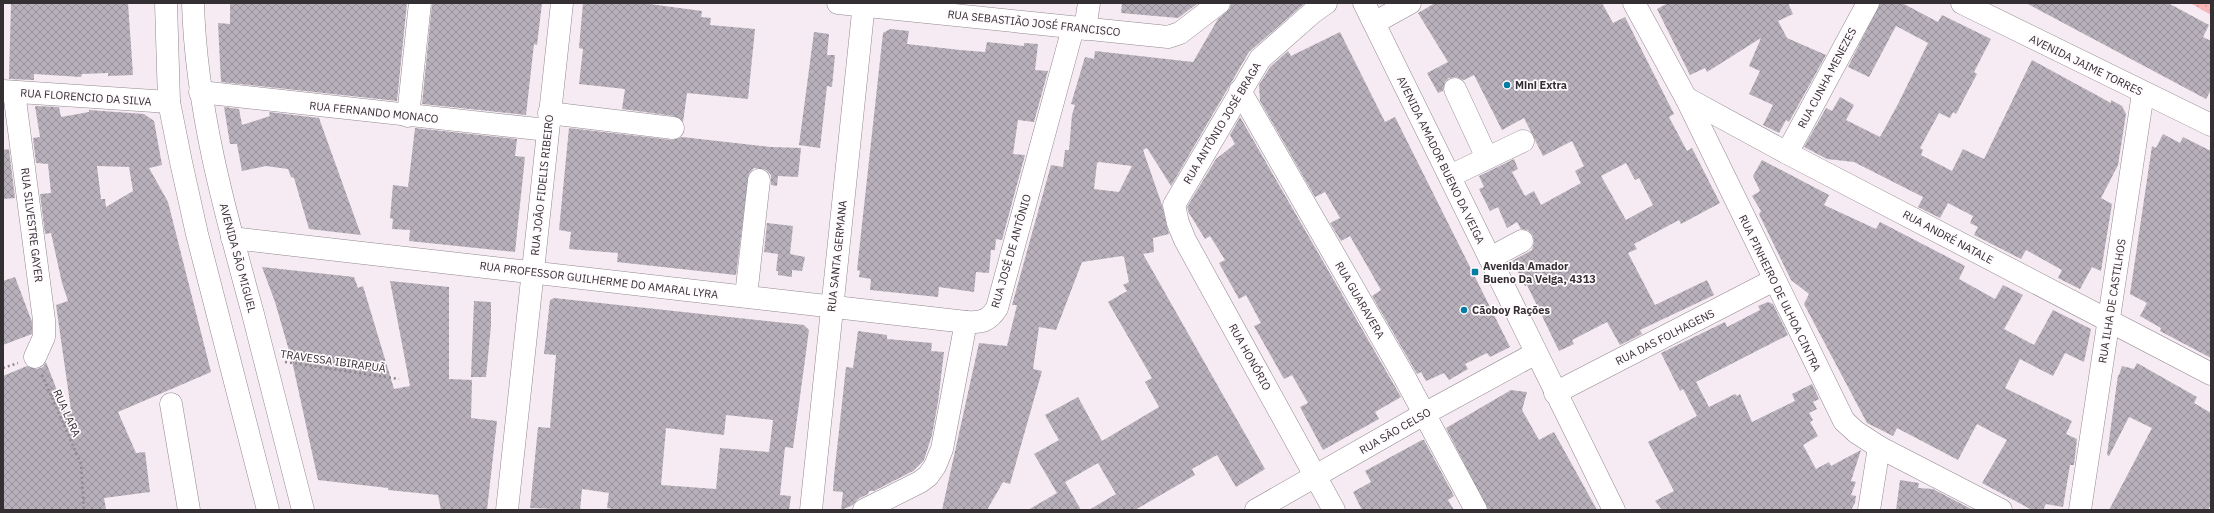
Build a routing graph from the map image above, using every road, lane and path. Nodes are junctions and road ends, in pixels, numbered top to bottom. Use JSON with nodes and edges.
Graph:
{"nodes":[{"id":1,"x":166,"y":3,"type":"edge"},
{"id":2,"x":193,"y":3,"type":"edge"},
{"id":3,"x":420,"y":3,"type":"edge"},
{"id":4,"x":562,"y":3,"type":"edge"},
{"id":5,"x":838,"y":3,"type":"edge"},
{"id":6,"x":1089,"y":3,"type":"edge"},
{"id":7,"x":1220,"y":3,"type":"edge"},
{"id":8,"x":1326,"y":3,"type":"edge"},
{"id":9,"x":1364,"y":3,"type":"edge"},
{"id":10,"x":1410,"y":3,"type":"edge"},
{"id":11,"x":1634,"y":3,"type":"edge"},
{"id":12,"x":1868,"y":3,"type":"edge"},
{"id":13,"x":1962,"y":3,"type":"edge"},
{"id":14,"x":864,"y":4,"type":"edge"},
{"id":15,"x":1374,"y":23,"type":"junction"},
{"id":16,"x":1079,"y":28,"type":"junction"},
{"id":17,"x":1455,"y":90,"type":"dead end"},
{"id":18,"x":9,"y":91,"type":"edge"},
{"id":19,"x":1240,"y":91,"type":"junction"},
{"id":20,"x":200,"y":92,"type":"junction"},
{"id":21,"x":2143,"y":93,"type":"junction"},
{"id":22,"x":1686,"y":98,"type":"junction"},
{"id":23,"x":169,"y":102,"type":"junction"},
{"id":24,"x":408,"y":116,"type":"junction"},
{"id":25,"x":548,"y":122,"type":"junction"},
{"id":26,"x":2211,"y":125,"type":"edge"},
{"id":27,"x":673,"y":128,"type":"dead end"},
{"id":28,"x":1523,"y":141,"type":"dead end"},
{"id":29,"x":1787,"y":153,"type":"junction"},
{"id":30,"x":1487,"y":158,"type":"junction"},
{"id":31,"x":1450,"y":176,"type":"junction"},
{"id":32,"x":759,"y":180,"type":"dead end"},
{"id":33,"x":1176,"y":200,"type":"joint"},
{"id":34,"x":232,"y":238,"type":"junction"},
{"id":35,"x":1522,"y":241,"type":"dead end"},
{"id":36,"x":1490,"y":258,"type":"junction"},
{"id":37,"x":534,"y":272,"type":"junction"},
{"id":38,"x":1774,"y":280,"type":"junction"},
{"id":39,"x":746,"y":296,"type":"junction"},
{"id":40,"x":831,"y":307,"type":"junction"},
{"id":41,"x":966,"y":322,"type":"junction"},
{"id":42,"x":2109,"y":322,"type":"junction"},
{"id":43,"x":1536,"y":353,"type":"junction"},
{"id":44,"x":35,"y":357,"type":"junction"},
{"id":45,"x":264,"y":359,"type":"junction"},
{"id":46,"x":3,"y":368,"type":"edge"},
{"id":47,"x":2211,"y":374,"type":"edge"},
{"id":48,"x":399,"y":379,"type":"dead end"},
{"id":49,"x":1555,"y":394,"type":"junction"},
{"id":50,"x":171,"y":404,"type":"dead end"},
{"id":51,"x":1424,"y":414,"type":"junction"},
{"id":52,"x":1879,"y":447,"type":"junction"},
{"id":53,"x":1316,"y":477,"type":"junction"},
{"id":54,"x":84,"y":510,"type":"edge"},
{"id":55,"x":189,"y":510,"type":"edge"},
{"id":56,"x":263,"y":510,"type":"edge"},
{"id":57,"x":268,"y":510,"type":"edge"},
{"id":58,"x":303,"y":510,"type":"edge"},
{"id":59,"x":507,"y":510,"type":"edge"},
{"id":60,"x":811,"y":510,"type":"edge"},
{"id":61,"x":864,"y":510,"type":"edge"},
{"id":62,"x":1256,"y":510,"type":"edge"},
{"id":63,"x":1334,"y":510,"type":"edge"},
{"id":64,"x":1476,"y":510,"type":"edge"},
{"id":65,"x":1614,"y":510,"type":"edge"},
{"id":66,"x":1869,"y":510,"type":"edge"},
{"id":67,"x":2001,"y":510,"type":"edge"},
{"id":68,"x":2080,"y":510,"type":"edge"}],
"edges":[{"from":1,"to":23,"type":"street"},
{"from":2,"to":20,"type":"street","name":"AVENIDA SÃO MIGUEL"},
{"from":3,"to":24,"type":"street"},
{"from":4,"to":25,"type":"street","name":"RUA JOÃO FIDELIS RIBEIRO"},
{"from":5,"to":14,"type":"street","name":"RUA SEBASTIÃO JOSÉ FRANCISCO"},
{"from":6,"to":16,"type":"street","name":"RUA JOSÉ DE ANTÔNIO"},
{"from":7,"to":16,"type":"street","name":"RUA SEBASTIÃO JOSÉ FRANCISCO"},
{"from":8,"to":19,"type":"street","name":"RUA ANTÔNIO JOSÉ BRAGA"},
{"from":9,"to":15,"type":"street","name":"AVENIDA AMADOR BUENO DA VEIGA"},
{"from":10,"to":15,"type":"street"},
{"from":11,"to":22,"type":"street","name":"RUA PINHEIRO DE ULHOA CINTRA"},
{"from":12,"to":29,"type":"street","name":"RUA CUNHA MENEZES"},
{"from":13,"to":21,"type":"street","name":"AVENIDA JAIME TORRES"},
{"from":14,"to":16,"type":"street","name":"RUA SEBASTIÃO JOSÉ FRANCISCO"},
{"from":14,"to":40,"type":"street","name":"RUA SANTA GERMANA"},
{"from":15,"to":31,"type":"street","name":"AVENIDA AMADOR BUENO DA VEIGA"},
{"from":16,"to":41,"type":"street","name":"RUA JOSÉ DE ANTÔNIO"},
{"from":17,"to":30,"type":"street"},
{"from":18,"to":23,"type":"street","name":"RUA FLORENCIO DA SILVA"},
{"from":18,"to":44,"type":"street","name":"RUA SILVESTRE GAYER"},
{"from":19,"to":33,"type":"street","name":"RUA ANTÔNIO JOSÉ BRAGA"},
{"from":19,"to":51,"type":"street","name":"RUA GUARAVERA"},
{"from":20,"to":24,"type":"street","name":"RUA FERNANDO MONACO"},
{"from":20,"to":34,"type":"street","name":"AVENIDA SÃO MIGUEL"},
{"from":21,"to":26,"type":"street","name":"AVENIDA JAIME TORRES"},
{"from":21,"to":42,"type":"street","name":"RUA ILHA DE CASTILHOS"},
{"from":22,"to":29,"type":"street","name":"RUA ANDRÉ NATALE"},
{"from":22,"to":38,"type":"street","name":"RUA PINHEIRO DE ULHOA CINTRA"},
{"from":23,"to":57,"type":"street"},
{"from":24,"to":25,"type":"street","name":"RUA FERNANDO MONACO"},
{"from":25,"to":27,"type":"street","name":"RUA FERNANDO MONACO"},
{"from":25,"to":37,"type":"street","name":"RUA JOÃO FIDELIS RIBEIRO"},
{"from":28,"to":30,"type":"street"},
{"from":29,"to":42,"type":"street","name":"RUA ANDRÉ NATALE"},
{"from":30,"to":31,"type":"street"},
{"from":31,"to":36,"type":"street","name":"AVENIDA AMADOR BUENO DA VEIGA"},
{"from":32,"to":39,"type":"street"},
{"from":33,"to":53,"type":"street","name":"RUA HONÓRIO"},
{"from":34,"to":37,"type":"street","name":"RUA PROFESSOR GUILHERME DO AMARAL LYRA"},
{"from":34,"to":45,"type":"street","name":"AVENIDA SÃO MIGUEL"},
{"from":35,"to":36,"type":"street"},
{"from":36,"to":43,"type":"street","name":"AVENIDA AMADOR BUENO DA VEIGA"},
{"from":37,"to":39,"type":"street","name":"RUA PROFESSOR GUILHERME DO AMARAL LYRA"},
{"from":37,"to":59,"type":"street","name":"RUA JOÃO FIDELIS RIBEIRO"},
{"from":38,"to":49,"type":"street","name":"RUA DAS FOLHAGENS"},
{"from":38,"to":52,"type":"street","name":"RUA PINHEIRO DE ULHOA CINTRA"},
{"from":39,"to":40,"type":"street","name":"RUA PROFESSOR GUILHERME DO AMARAL LYRA"},
{"from":40,"to":41,"type":"street","name":"RUA PROFESSOR GUILHERME DO AMARAL LYRA"},
{"from":40,"to":60,"type":"street","name":"RUA SANTA GERMANA"},
{"from":41,"to":61,"type":"street"},
{"from":42,"to":47,"type":"street","name":"RUA ANDRÉ NATALE"},
{"from":42,"to":68,"type":"street","name":"RUA ILHA DE CASTILHOS"},
{"from":43,"to":49,"type":"street","name":"AVENIDA AMADOR BUENO DA VEIGA"},
{"from":43,"to":51,"type":"street","name":"RUA SÃO CELSO"},
{"from":44,"to":46,"type":"path"},
{"from":44,"to":54,"type":"path","name":"RUA LARA"},
{"from":45,"to":48,"type":"path","name":"TRAVESSA IBIRAPUÃ"},
{"from":45,"to":58,"type":"street","name":"AVENIDA SÃO MIGUEL"},
{"from":49,"to":65,"type":"street","name":"AVENIDA AMADOR BUENO DA VEIGA"},
{"from":50,"to":55,"type":"street"},
{"from":51,"to":53,"type":"street","name":"RUA SÃO CELSO"},
{"from":51,"to":64,"type":"street","name":"RUA GUARAVERA"},
{"from":52,"to":66,"type":"street"},
{"from":52,"to":67,"type":"street","name":"RUA PINHEIRO DE ULHOA CINTRA"},
{"from":53,"to":62,"type":"street","name":"RUA SÃO CELSO"},
{"from":53,"to":63,"type":"street","name":"RUA HONÓRIO"},
{"from":56,"to":57,"type":"street"}]}
